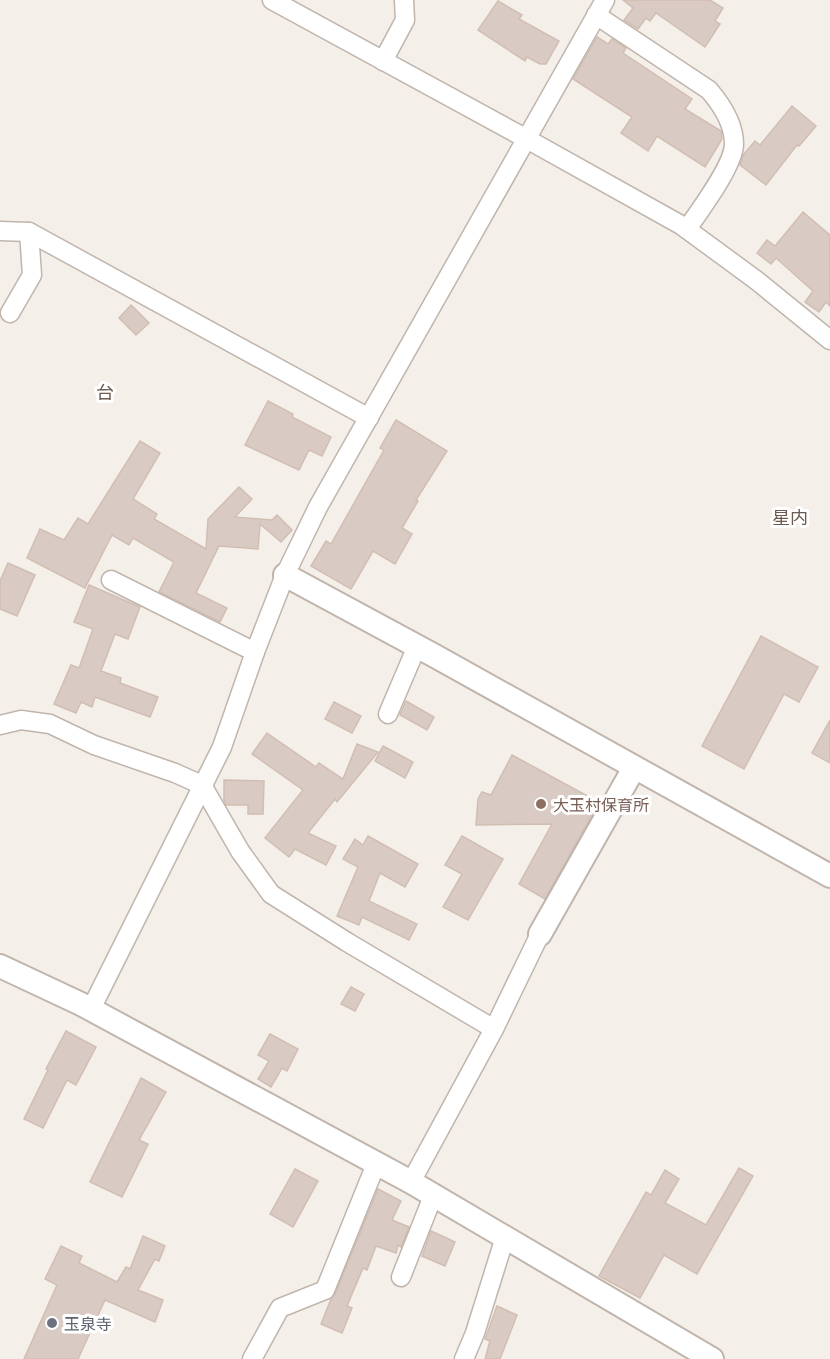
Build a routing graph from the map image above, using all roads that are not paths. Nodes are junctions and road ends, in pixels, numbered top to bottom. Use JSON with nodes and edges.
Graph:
{"nodes":[{"id":1,"x":272,"y":0,"type":"edge"},
{"id":2,"x":404,"y":0,"type":"edge"},
{"id":3,"x":600,"y":8,"type":"edge"},
{"id":4,"x":383,"y":61,"type":"junction"},
{"id":5,"x":525,"y":138,"type":"junction"},
{"id":6,"x":687,"y":229,"type":"junction"},
{"id":7,"x":0,"y":231,"type":"edge"},
{"id":8,"x":28,"y":232,"type":"junction"},
{"id":9,"x":10,"y":313,"type":"dead end"},
{"id":10,"x":830,"y":340,"type":"edge"},
{"id":11,"x":369,"y":418,"type":"junction"},
{"id":12,"x":285,"y":575,"type":"junction"},
{"id":13,"x":111,"y":580,"type":"dead end"},
{"id":14,"x":417,"y":646,"type":"junction"},
{"id":15,"x":255,"y":652,"type":"junction"},
{"id":16,"x":388,"y":714,"type":"dead end"},
{"id":17,"x":0,"y":724,"type":"edge"},
{"id":18,"x":634,"y":768,"type":"junction"},
{"id":19,"x":202,"y":785,"type":"junction"},
{"id":20,"x":830,"y":876,"type":"edge"},
{"id":21,"x":540,"y":934,"type":"joint"},
{"id":22,"x":0,"y":966,"type":"edge"},
{"id":23,"x":91,"y":1010,"type":"junction"},
{"id":24,"x":494,"y":1029,"type":"junction"},
{"id":25,"x":376,"y":1164,"type":"junction"},
{"id":26,"x":411,"y":1182,"type":"junction"},
{"id":27,"x":434,"y":1196,"type":"junction"},
{"id":28,"x":505,"y":1237,"type":"junction"},
{"id":29,"x":401,"y":1277,"type":"dead end"},
{"id":30,"x":252,"y":1359,"type":"edge"},
{"id":31,"x":464,"y":1359,"type":"edge"},
{"id":32,"x":712,"y":1359,"type":"edge"}],
"edges":[{"from":1,"to":4,"type":"street"},
{"from":2,"to":4,"type":"street"},
{"from":3,"to":5,"type":"street"},
{"from":3,"to":6,"type":"street"},
{"from":4,"to":5,"type":"street"},
{"from":5,"to":6,"type":"street"},
{"from":5,"to":11,"type":"street"},
{"from":6,"to":10,"type":"street"},
{"from":7,"to":8,"type":"street"},
{"from":8,"to":9,"type":"street"},
{"from":8,"to":11,"type":"street"},
{"from":11,"to":12,"type":"street"},
{"from":12,"to":14,"type":"street"},
{"from":12,"to":15,"type":"street"},
{"from":13,"to":15,"type":"street"},
{"from":14,"to":16,"type":"street"},
{"from":14,"to":18,"type":"street"},
{"from":15,"to":19,"type":"street"},
{"from":17,"to":19,"type":"street"},
{"from":18,"to":20,"type":"street"},
{"from":18,"to":21,"type":"street"},
{"from":19,"to":23,"type":"street"},
{"from":19,"to":24,"type":"street"},
{"from":21,"to":24,"type":"street"},
{"from":22,"to":23,"type":"street"},
{"from":23,"to":25,"type":"street"},
{"from":24,"to":26,"type":"street"},
{"from":25,"to":26,"type":"street"},
{"from":25,"to":30,"type":"street"},
{"from":26,"to":27,"type":"street"},
{"from":27,"to":28,"type":"street"},
{"from":27,"to":29,"type":"street"},
{"from":28,"to":31,"type":"street"},
{"from":28,"to":32,"type":"street"}]}
